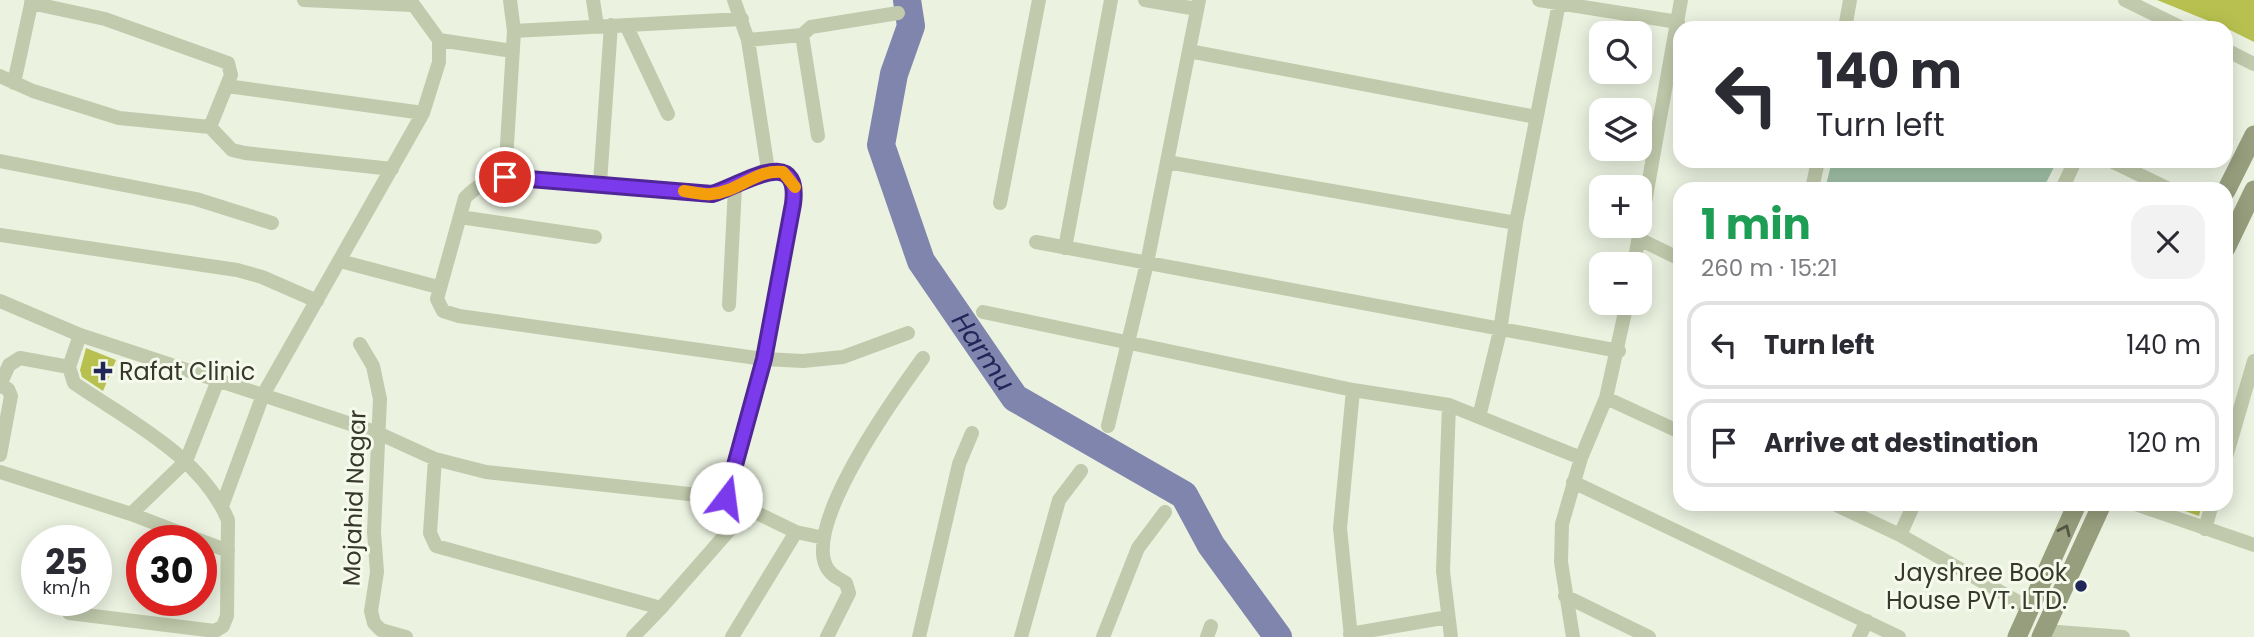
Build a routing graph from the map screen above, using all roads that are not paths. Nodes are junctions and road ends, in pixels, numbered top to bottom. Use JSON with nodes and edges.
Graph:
{"nodes":[{"id":1,"x":303,"y":0,"type":"edge"},
{"id":2,"x":510,"y":0,"type":"edge"},
{"id":3,"x":593,"y":0,"type":"edge"},
{"id":4,"x":734,"y":0,"type":"edge"},
{"id":5,"x":1039,"y":0,"type":"edge"},
{"id":6,"x":1111,"y":0,"type":"edge"},
{"id":7,"x":1145,"y":0,"type":"edge"},
{"id":8,"x":1539,"y":0,"type":"edge"},
{"id":9,"x":1681,"y":0,"type":"edge"},
{"id":10,"x":1850,"y":0,"type":"edge"},
{"id":11,"x":2125,"y":0,"type":"edge"},
{"id":12,"x":31,"y":2,"type":"edge"},
{"id":13,"x":410,"y":2,"type":"edge"},
{"id":14,"x":1559,"y":3,"type":"junction"},
{"id":15,"x":1198,"y":5,"type":"edge"},
{"id":16,"x":2149,"y":5,"type":"edge"},
{"id":17,"x":898,"y":13,"type":"dead end"},
{"id":18,"x":742,"y":19,"type":"junction"},
{"id":19,"x":1673,"y":21,"type":"edge"},
{"id":20,"x":1678,"y":21,"type":"edge"},
{"id":21,"x":1846,"y":21,"type":"edge"},
{"id":22,"x":2172,"y":21,"type":"edge"},
{"id":23,"x":612,"y":26,"type":"junction"},
{"id":24,"x":514,"y":31,"type":"junction"},
{"id":25,"x":802,"y":35,"type":"junction"},
{"id":26,"x":439,"y":40,"type":"junction"},
{"id":27,"x":748,"y":40,"type":"junction"},
{"id":28,"x":1673,"y":50,"type":"edge"},
{"id":29,"x":513,"y":51,"type":"junction"},
{"id":30,"x":1189,"y":51,"type":"junction"},
{"id":31,"x":2233,"y":54,"type":"edge"},
{"id":32,"x":2254,"y":64,"type":"edge"},
{"id":33,"x":0,"y":76,"type":"edge"},
{"id":34,"x":14,"y":83,"type":"junction"},
{"id":35,"x":226,"y":86,"type":"junction"},
{"id":36,"x":423,"y":113,"type":"junction"},
{"id":37,"x":668,"y":114,"type":"dead end"},
{"id":38,"x":1536,"y":117,"type":"junction"},
{"id":39,"x":210,"y":127,"type":"junction"},
{"id":40,"x":2254,"y":135,"type":"edge"},
{"id":41,"x":818,"y":136,"type":"dead end"},
{"id":42,"x":0,"y":161,"type":"edge"},
{"id":43,"x":1167,"y":162,"type":"junction"},
{"id":44,"x":2126,"y":168,"type":"edge"},
{"id":45,"x":392,"y":169,"type":"junction"},
{"id":46,"x":768,"y":170,"type":"junction"},
{"id":47,"x":505,"y":177,"type":"junction"},
{"id":48,"x":2154,"y":182,"type":"edge"},
{"id":49,"x":2230,"y":182,"type":"edge"},
{"id":50,"x":600,"y":183,"type":"junction"},
{"id":51,"x":735,"y":187,"type":"junction"},
{"id":52,"x":2254,"y":190,"type":"edge"},
{"id":53,"x":1000,"y":203,"type":"dead end"},
{"id":54,"x":460,"y":217,"type":"junction"},
{"id":55,"x":272,"y":223,"type":"dead end"},
{"id":56,"x":1516,"y":223,"type":"junction"},
{"id":57,"x":2233,"y":234,"type":"edge"},
{"id":58,"x":0,"y":235,"type":"edge"},
{"id":59,"x":596,"y":237,"type":"dead end"},
{"id":60,"x":1639,"y":239,"type":"junction"},
{"id":61,"x":1036,"y":242,"type":"dead end"},
{"id":62,"x":1065,"y":248,"type":"junction"},
{"id":63,"x":1636,"y":252,"type":"edge"},
{"id":64,"x":1673,"y":256,"type":"edge"},
{"id":65,"x":340,"y":261,"type":"junction"},
{"id":66,"x":1147,"y":263,"type":"junction"},
{"id":67,"x":438,"y":288,"type":"junction"},
{"id":68,"x":0,"y":300,"type":"edge"},
{"id":69,"x":317,"y":301,"type":"junction"},
{"id":70,"x":729,"y":305,"type":"dead end"},
{"id":71,"x":983,"y":312,"type":"dead end"},
{"id":72,"x":1625,"y":315,"type":"edge"},
{"id":73,"x":1500,"y":331,"type":"junction"},
{"id":74,"x":908,"y":333,"type":"dead end"},
{"id":75,"x":80,"y":335,"type":"junction"},
{"id":76,"x":360,"y":344,"type":"dead end"},
{"id":77,"x":1128,"y":344,"type":"junction"},
{"id":78,"x":1619,"y":351,"type":"junction"},
{"id":79,"x":923,"y":358,"type":"dead end"},
{"id":80,"x":764,"y":359,"type":"junction"},
{"id":81,"x":2254,"y":361,"type":"edge"},
{"id":82,"x":69,"y":367,"type":"junction"},
{"id":83,"x":218,"y":380,"type":"junction"},
{"id":84,"x":0,"y":385,"type":"edge"},
{"id":85,"x":1353,"y":390,"type":"junction"},
{"id":86,"x":263,"y":395,"type":"junction"},
{"id":87,"x":1606,"y":398,"type":"junction"},
{"id":88,"x":1449,"y":404,"type":"junction"},
{"id":89,"x":1479,"y":417,"type":"junction"},
{"id":90,"x":1108,"y":426,"type":"dead end"},
{"id":91,"x":1673,"y":429,"type":"edge"},
{"id":92,"x":378,"y":433,"type":"junction"},
{"id":93,"x":972,"y":433,"type":"dead end"},
{"id":94,"x":2233,"y":433,"type":"edge"},
{"id":95,"x":0,"y":455,"type":"edge"},
{"id":96,"x":1581,"y":458,"type":"junction"},
{"id":97,"x":435,"y":459,"type":"junction"},
{"id":98,"x":186,"y":461,"type":"junction"},
{"id":99,"x":1081,"y":471,"type":"dead end"},
{"id":100,"x":0,"y":472,"type":"edge"},
{"id":101,"x":1573,"y":482,"type":"junction"},
{"id":102,"x":726,"y":498,"type":"junction"},
{"id":103,"x":222,"y":506,"type":"junction"},
{"id":104,"x":748,"y":509,"type":"junction"},
{"id":105,"x":1849,"y":511,"type":"edge"},
{"id":106,"x":1911,"y":511,"type":"edge"},
{"id":107,"x":2074,"y":511,"type":"edge"},
{"id":108,"x":2099,"y":511,"type":"edge"},
{"id":109,"x":2155,"y":511,"type":"edge"},
{"id":110,"x":2210,"y":511,"type":"edge"},
{"id":111,"x":1165,"y":512,"type":"dead end"},
{"id":112,"x":131,"y":514,"type":"junction"},
{"id":113,"x":2205,"y":529,"type":"junction"},
{"id":114,"x":796,"y":532,"type":"junction"},
{"id":115,"x":1900,"y":535,"type":"junction"},
{"id":116,"x":824,"y":538,"type":"junction"},
{"id":117,"x":2254,"y":545,"type":"edge"},
{"id":118,"x":228,"y":551,"type":"junction"},
{"id":119,"x":1565,"y":596,"type":"junction"},
{"id":120,"x":661,"y":608,"type":"junction"},
{"id":121,"x":2029,"y":608,"type":"junction"},
{"id":122,"x":93,"y":616,"type":"edge"},
{"id":123,"x":1448,"y":617,"type":"junction"},
{"id":124,"x":1867,"y":621,"type":"junction"},
{"id":125,"x":2043,"y":634,"type":"edge"},
{"id":126,"x":637,"y":636,"type":"edge"},
{"id":127,"x":1351,"y":636,"type":"edge"},
{"id":128,"x":405,"y":637,"type":"edge"},
{"id":129,"x":732,"y":637,"type":"edge"},
{"id":130,"x":827,"y":637,"type":"edge"},
{"id":131,"x":919,"y":637,"type":"edge"},
{"id":132,"x":1021,"y":637,"type":"edge"},
{"id":133,"x":1103,"y":637,"type":"edge"},
{"id":134,"x":1451,"y":637,"type":"edge"},
{"id":135,"x":1573,"y":637,"type":"edge"},
{"id":136,"x":1649,"y":637,"type":"edge"},
{"id":137,"x":1859,"y":637,"type":"edge"},
{"id":138,"x":1899,"y":637,"type":"edge"},
{"id":139,"x":2017,"y":637,"type":"edge"},
{"id":140,"x":2123,"y":637,"type":"edge"}],
"edges":[{"from":1,"to":13,"type":"street"},
{"from":2,"to":24,"type":"street"},
{"from":3,"to":23,"type":"street"},
{"from":4,"to":18,"type":"street"},
{"from":5,"to":53,"type":"street"},
{"from":6,"to":62,"type":"street"},
{"from":7,"to":15,"type":"street"},
{"from":8,"to":14,"type":"street"},
{"from":9,"to":20,"type":"street"},
{"from":10,"to":21,"type":"street"},
{"from":11,"to":16,"type":"street"},
{"from":12,"to":34,"type":"street"},
{"from":12,"to":35,"type":"street"},
{"from":13,"to":26,"type":"street"},
{"from":14,"to":19,"type":"street"},
{"from":14,"to":38,"type":"street"},
{"from":15,"to":30,"type":"street"},
{"from":16,"to":22,"type":"street"},
{"from":17,"to":25,"type":"street"},
{"from":18,"to":23,"type":"street"},
{"from":18,"to":27,"type":"street"},
{"from":23,"to":24,"type":"street"},
{"from":23,"to":37,"type":"street"},
{"from":23,"to":50,"type":"street"},
{"from":24,"to":29,"type":"street"},
{"from":25,"to":27,"type":"street"},
{"from":25,"to":41,"type":"street"},
{"from":26,"to":29,"type":"street"},
{"from":26,"to":36,"type":"street"},
{"from":27,"to":46,"type":"street"},
{"from":28,"to":60,"type":"street"},
{"from":29,"to":47,"type":"street"},
{"from":30,"to":38,"type":"street"},
{"from":30,"to":43,"type":"street"},
{"from":31,"to":32,"type":"street"},
{"from":33,"to":34,"type":"street"},
{"from":34,"to":39,"type":"street"},
{"from":35,"to":36,"type":"street"},
{"from":35,"to":39,"type":"street"},
{"from":36,"to":45,"type":"street"},
{"from":38,"to":56,"type":"street"},
{"from":39,"to":45,"type":"street"},
{"from":40,"to":49,"type":"main road"},
{"from":42,"to":55,"type":"street"},
{"from":43,"to":56,"type":"street"},
{"from":43,"to":66,"type":"street"},
{"from":44,"to":48,"type":"street"},
{"from":45,"to":65,"type":"street"},
{"from":46,"to":51,"type":"street"},
{"from":46,"to":80,"type":"street"},
{"from":47,"to":50,"type":"street"},
{"from":47,"to":54,"type":"street"},
{"from":50,"to":51,"type":"street"},
{"from":51,"to":70,"type":"street"},
{"from":52,"to":57,"type":"main road"},
{"from":54,"to":59,"type":"street"},
{"from":54,"to":67,"type":"street"},
{"from":56,"to":73,"type":"street"},
{"from":58,"to":69,"type":"street"},
{"from":60,"to":63,"type":"street"},
{"from":60,"to":64,"type":"street"},
{"from":61,"to":62,"type":"street"},
{"from":62,"to":66,"type":"street"},
{"from":65,"to":67,"type":"street"},
{"from":65,"to":69,"type":"street"},
{"from":66,"to":73,"type":"street"},
{"from":66,"to":77,"type":"street"},
{"from":67,"to":80,"type":"street"},
{"from":68,"to":75,"type":"street"},
{"from":69,"to":86,"type":"street"},
{"from":71,"to":77,"type":"street"},
{"from":72,"to":78,"type":"street"},
{"from":73,"to":78,"type":"street"},
{"from":73,"to":89,"type":"street"},
{"from":74,"to":80,"type":"street"},
{"from":75,"to":82,"type":"street"},
{"from":75,"to":83,"type":"street"},
{"from":76,"to":92,"type":"street","name":"Mojahid Nagar"},
{"from":77,"to":85,"type":"street"},
{"from":77,"to":90,"type":"street"},
{"from":78,"to":87,"type":"street"},
{"from":79,"to":116,"type":"street"},
{"from":80,"to":102,"type":"street"},
{"from":81,"to":94,"type":"street"},
{"from":82,"to":84,"type":"street"},
{"from":82,"to":98,"type":"street"},
{"from":83,"to":86,"type":"street"},
{"from":83,"to":98,"type":"street"},
{"from":84,"to":95,"type":"street"},
{"from":85,"to":88,"type":"street"},
{"from":85,"to":127,"type":"street"},
{"from":86,"to":92,"type":"street"},
{"from":86,"to":103,"type":"street"},
{"from":87,"to":91,"type":"street"},
{"from":87,"to":96,"type":"street"},
{"from":88,"to":89,"type":"street"},
{"from":88,"to":123,"type":"street"},
{"from":89,"to":96,"type":"street"},
{"from":92,"to":97,"type":"street"},
{"from":92,"to":128,"type":"street","name":"Mojahid Nagar"},
{"from":93,"to":131,"type":"street"},
{"from":96,"to":101,"type":"street"},
{"from":97,"to":102,"type":"street"},
{"from":97,"to":120,"type":"street"},
{"from":98,"to":103,"type":"street"},
{"from":98,"to":112,"type":"street"},
{"from":99,"to":132,"type":"street"},
{"from":100,"to":112,"type":"street"},
{"from":101,"to":119,"type":"street"},
{"from":101,"to":124,"type":"street"},
{"from":102,"to":104,"type":"street"},
{"from":103,"to":118,"type":"street"},
{"from":104,"to":114,"type":"street"},
{"from":104,"to":120,"type":"street"},
{"from":105,"to":115,"type":"street"},
{"from":106,"to":115,"type":"street"},
{"from":121,"to":107,"type":"main road","one_way":true},
{"from":108,"to":125,"type":"main road"},
{"from":109,"to":113,"type":"street"},
{"from":110,"to":113,"type":"street"},
{"from":111,"to":133,"type":"street"},
{"from":112,"to":118,"type":"street"},
{"from":113,"to":117,"type":"street"},
{"from":114,"to":116,"type":"street"},
{"from":114,"to":129,"type":"street"},
{"from":115,"to":121,"type":"street"},
{"from":116,"to":130,"type":"street"},
{"from":118,"to":122,"type":"street"},
{"from":119,"to":135,"type":"street"},
{"from":119,"to":136,"type":"street"},
{"from":120,"to":126,"type":"street"},
{"from":121,"to":139,"type":"main road"},
{"from":123,"to":127,"type":"street"},
{"from":123,"to":134,"type":"street"},
{"from":124,"to":137,"type":"street"},
{"from":124,"to":138,"type":"street"},
{"from":125,"to":140,"type":"street"}]}
